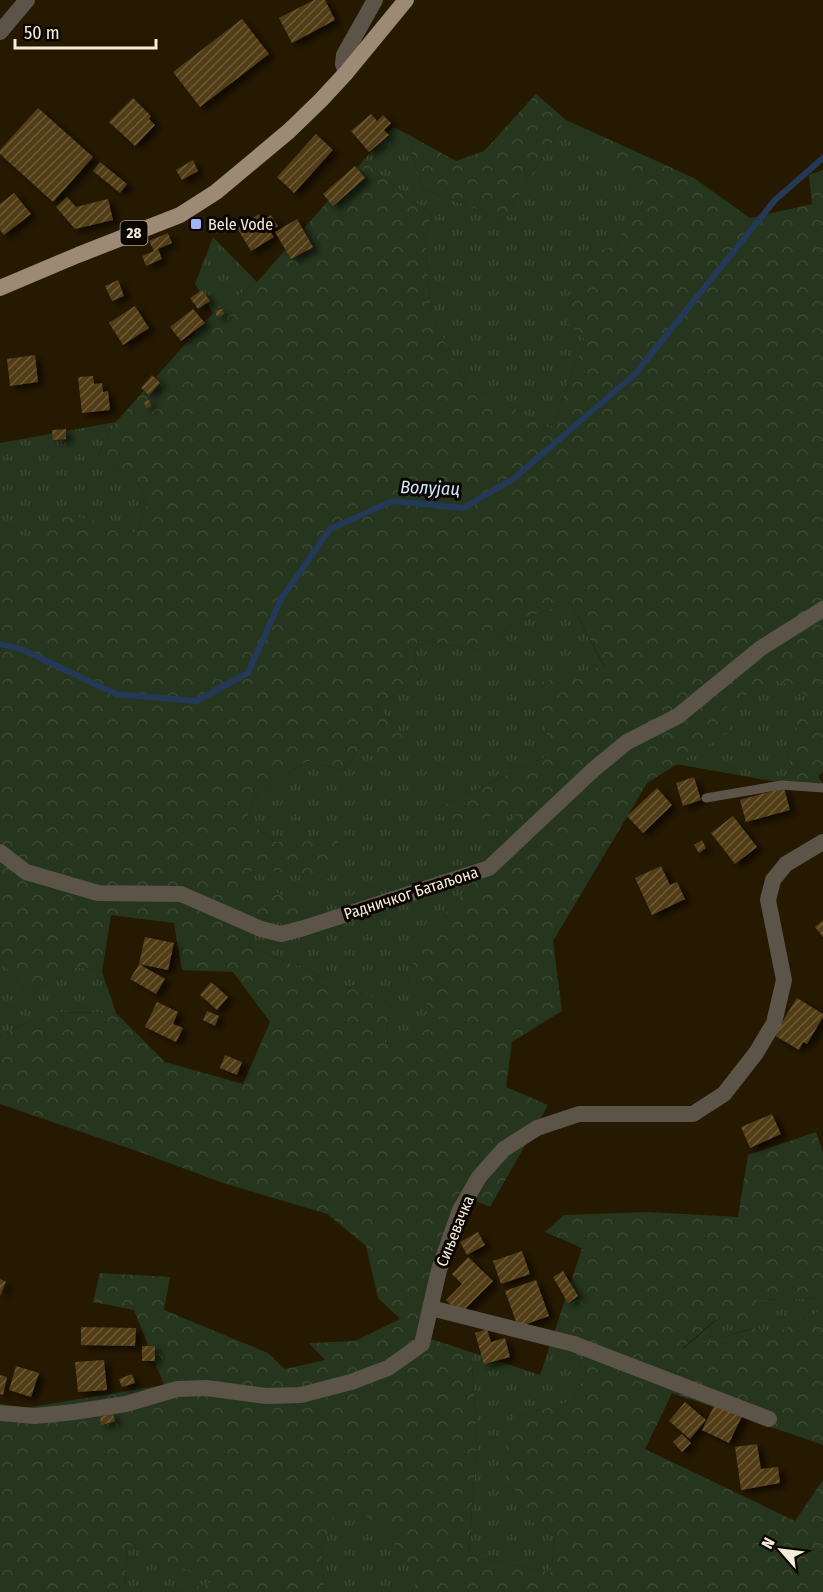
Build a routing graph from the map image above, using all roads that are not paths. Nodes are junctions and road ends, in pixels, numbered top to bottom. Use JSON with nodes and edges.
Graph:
{"nodes":[{"id":1,"x":27,"y":0,"type":"edge"},
{"id":2,"x":375,"y":0,"type":"edge"},
{"id":3,"x":406,"y":0,"type":"edge"},
{"id":4,"x":0,"y":32,"type":"edge"},
{"id":5,"x":346,"y":73,"type":"junction"},
{"id":6,"x":0,"y":288,"type":"edge"},
{"id":7,"x":823,"y":609,"type":"edge"},
{"id":8,"x":823,"y":788,"type":"edge"},
{"id":9,"x":706,"y":798,"type":"dead end"},
{"id":10,"x":823,"y":842,"type":"edge"},
{"id":11,"x":0,"y":852,"type":"edge"},
{"id":12,"x":430,"y":1308,"type":"junction"},
{"id":13,"x":0,"y":1413,"type":"edge"},
{"id":14,"x":769,"y":1419,"type":"dead end"}],
"edges":[{"from":1,"to":4,"type":"street"},
{"from":2,"to":5,"type":"street"},
{"from":3,"to":5,"type":"main road","number":"28"},
{"from":5,"to":6,"type":"main road","number":"28"},
{"from":7,"to":11,"type":"street","name":"Радничког Батаљона"},
{"from":8,"to":9,"type":"lane"},
{"from":10,"to":12,"type":"street","name":"Сињевачка"},
{"from":12,"to":13,"type":"street","name":"Сињевачка"},
{"from":12,"to":14,"type":"street"}]}
